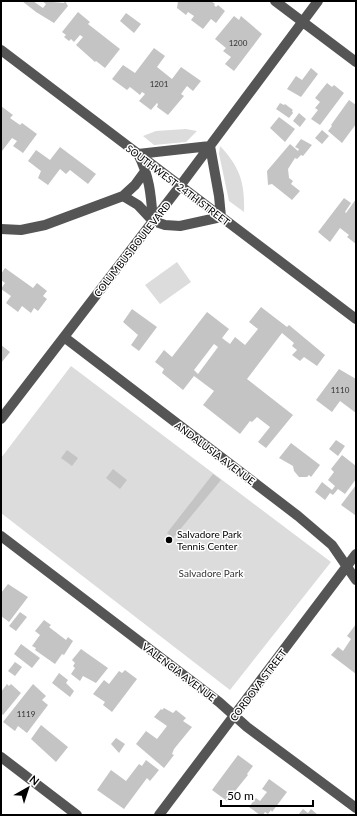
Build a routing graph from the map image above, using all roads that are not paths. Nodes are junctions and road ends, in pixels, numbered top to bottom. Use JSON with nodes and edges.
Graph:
{"nodes":[{"id":1,"x":275,"y":1,"type":"edge"},
{"id":2,"x":318,"y":1,"type":"edge"},
{"id":3,"x":302,"y":22,"type":"junction"},
{"id":4,"x":1,"y":50,"type":"edge"},
{"id":5,"x":356,"y":62,"type":"edge"},
{"id":6,"x":210,"y":146,"type":"junction"},
{"id":7,"x":138,"y":154,"type":"junction"},
{"id":8,"x":146,"y":170,"type":"junction"},
{"id":9,"x":180,"y":186,"type":"junction"},
{"id":10,"x":123,"y":196,"type":"junction"},
{"id":11,"x":220,"y":217,"type":"junction"},
{"id":12,"x":154,"y":221,"type":"junction"},
{"id":13,"x":1,"y":229,"type":"edge"},
{"id":14,"x":356,"y":319,"type":"edge"},
{"id":15,"x":64,"y":337,"type":"junction"},
{"id":16,"x":1,"y":420,"type":"edge"},
{"id":17,"x":1,"y":536,"type":"edge"},
{"id":18,"x":356,"y":554,"type":"edge"},
{"id":19,"x":347,"y":566,"type":"junction"},
{"id":20,"x":356,"y":580,"type":"edge"},
{"id":21,"x":234,"y":716,"type":"junction"},
{"id":22,"x":1,"y":757,"type":"edge"},
{"id":23,"x":356,"y":808,"type":"edge"},
{"id":24,"x":77,"y":815,"type":"edge"},
{"id":25,"x":159,"y":815,"type":"edge"}],
"edges":[{"from":1,"to":3,"type":"street"},
{"from":2,"to":3,"type":"street","name":"COLUMBUS BOULEVARD"},
{"from":3,"to":5,"type":"street"},
{"from":3,"to":6,"type":"street","name":"COLUMBUS BOULEVARD"},
{"from":4,"to":7,"type":"street","name":"SOUTHWEST 24TH STREET"},
{"from":6,"to":7,"type":"street"},
{"from":6,"to":9,"type":"street","name":"COLUMBUS BOULEVARD"},
{"from":6,"to":11,"type":"street"},
{"from":7,"to":8,"type":"street"},
{"from":7,"to":9,"type":"street","name":"SOUTHWEST 24TH STREET"},
{"from":8,"to":10,"type":"street"},
{"from":8,"to":12,"type":"street"},
{"from":9,"to":11,"type":"street","name":"SOUTHWEST 24TH STREET"},
{"from":9,"to":12,"type":"street","name":"COLUMBUS BOULEVARD"},
{"from":10,"to":12,"type":"street"},
{"from":10,"to":13,"type":"street"},
{"from":11,"to":12,"type":"street"},
{"from":11,"to":14,"type":"street","name":"SOUTHWEST 24TH STREET"},
{"from":12,"to":15,"type":"street","name":"COLUMBUS BOULEVARD"},
{"from":15,"to":16,"type":"street","name":"COLUMBUS BOULEVARD"},
{"from":15,"to":19,"type":"street","name":"ANDALUSIA AVENUE"},
{"from":17,"to":21,"type":"street","name":"VALENCIA AVENUE"},
{"from":18,"to":19,"type":"street","name":"CORDOVA STREET"},
{"from":19,"to":20,"type":"street","name":"ANDALUSIA AVENUE"},
{"from":19,"to":21,"type":"street","name":"CORDOVA STREET"},
{"from":21,"to":23,"type":"street","name":"VALENCIA AVENUE"},
{"from":21,"to":25,"type":"street","name":"CORDOVA STREET"},
{"from":22,"to":24,"type":"street"}]}
